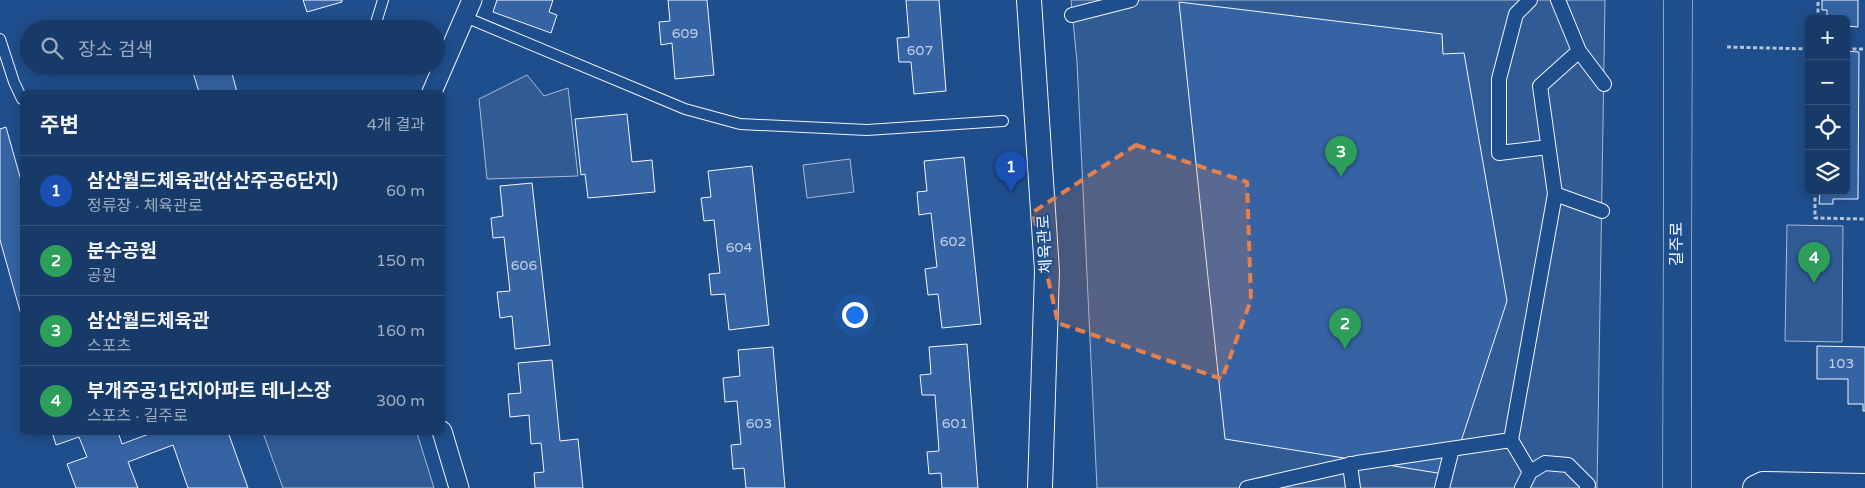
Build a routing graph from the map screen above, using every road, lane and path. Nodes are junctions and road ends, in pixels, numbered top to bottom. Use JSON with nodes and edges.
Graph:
{"nodes":[{"id":1,"x":383,"y":0,"type":"edge"},
{"id":2,"x":1029,"y":0,"type":"edge"},
{"id":3,"x":1131,"y":0,"type":"edge"},
{"id":4,"x":1530,"y":0,"type":"edge"},
{"id":5,"x":1558,"y":0,"type":"edge"},
{"id":6,"x":1678,"y":0,"type":"edge"},
{"id":7,"x":1818,"y":0,"type":"edge"},
{"id":8,"x":468,"y":8,"type":"edge"},
{"id":9,"x":1072,"y":14,"type":"dead end"},
{"id":10,"x":1818,"y":15,"type":"edge"},
{"id":11,"x":377,"y":20,"type":"edge"},
{"id":12,"x":0,"y":39,"type":"edge"},
{"id":13,"x":1727,"y":47,"type":"dead end"},
{"id":14,"x":1805,"y":49,"type":"edge"},
{"id":15,"x":1850,"y":49,"type":"edge"},
{"id":16,"x":1865,"y":49,"type":"edge"},
{"id":17,"x":1579,"y":51,"type":"junction"},
{"id":18,"x":445,"y":62,"type":"edge"},
{"id":19,"x":439,"y":75,"type":"edge"},
{"id":20,"x":1604,"y":84,"type":"dead end"},
{"id":21,"x":433,"y":90,"type":"edge"},
{"id":22,"x":20,"y":95,"type":"edge"},
{"id":23,"x":1003,"y":121,"type":"dead end"},
{"id":24,"x":1548,"y":147,"type":"junction"},
{"id":25,"x":1555,"y":194,"type":"junction"},
{"id":26,"x":1815,"y":195,"type":"edge"},
{"id":27,"x":1602,"y":211,"type":"dead end"},
{"id":28,"x":1865,"y":219,"type":"edge"},
{"id":29,"x":443,"y":435,"type":"edge"},
{"id":30,"x":1511,"y":440,"type":"junction"},
{"id":31,"x":1452,"y":448,"type":"junction"},
{"id":32,"x":1350,"y":464,"type":"junction"},
{"id":33,"x":1530,"y":472,"type":"junction"},
{"id":34,"x":1865,"y":486,"type":"edge"},
{"id":35,"x":459,"y":488,"type":"edge"},
{"id":36,"x":1040,"y":488,"type":"edge"},
{"id":37,"x":1247,"y":488,"type":"edge"},
{"id":38,"x":1353,"y":488,"type":"edge"},
{"id":39,"x":1442,"y":488,"type":"edge"},
{"id":40,"x":1522,"y":488,"type":"edge"},
{"id":41,"x":1587,"y":488,"type":"edge"},
{"id":42,"x":1677,"y":488,"type":"edge"},
{"id":43,"x":1755,"y":488,"type":"edge"}],
"edges":[{"from":1,"to":11,"type":"lane"},
{"from":2,"to":36,"type":"street","name":"체육관로"},
{"from":3,"to":9,"type":"street"},
{"from":4,"to":24,"type":"street"},
{"from":5,"to":17,"type":"street"},
{"from":6,"to":42,"type":"main road","name":"길주로"},
{"from":7,"to":10,"type":"path"},
{"from":8,"to":18,"type":"street"},
{"from":8,"to":23,"type":"lane"},
{"from":12,"to":22,"type":"lane"},
{"from":13,"to":14,"type":"path"},
{"from":15,"to":16,"type":"path"},
{"from":17,"to":20,"type":"street"},
{"from":17,"to":24,"type":"street"},
{"from":19,"to":21,"type":"street"},
{"from":24,"to":25,"type":"street"},
{"from":25,"to":27,"type":"street"},
{"from":25,"to":30,"type":"street"},
{"from":26,"to":28,"type":"path"},
{"from":29,"to":35,"type":"street"},
{"from":30,"to":31,"type":"street"},
{"from":30,"to":33,"type":"street"},
{"from":31,"to":32,"type":"street"},
{"from":31,"to":39,"type":"street"},
{"from":32,"to":37,"type":"street"},
{"from":32,"to":38,"type":"street"},
{"from":33,"to":40,"type":"street"},
{"from":33,"to":41,"type":"street"},
{"from":34,"to":43,"type":"street"}]}
